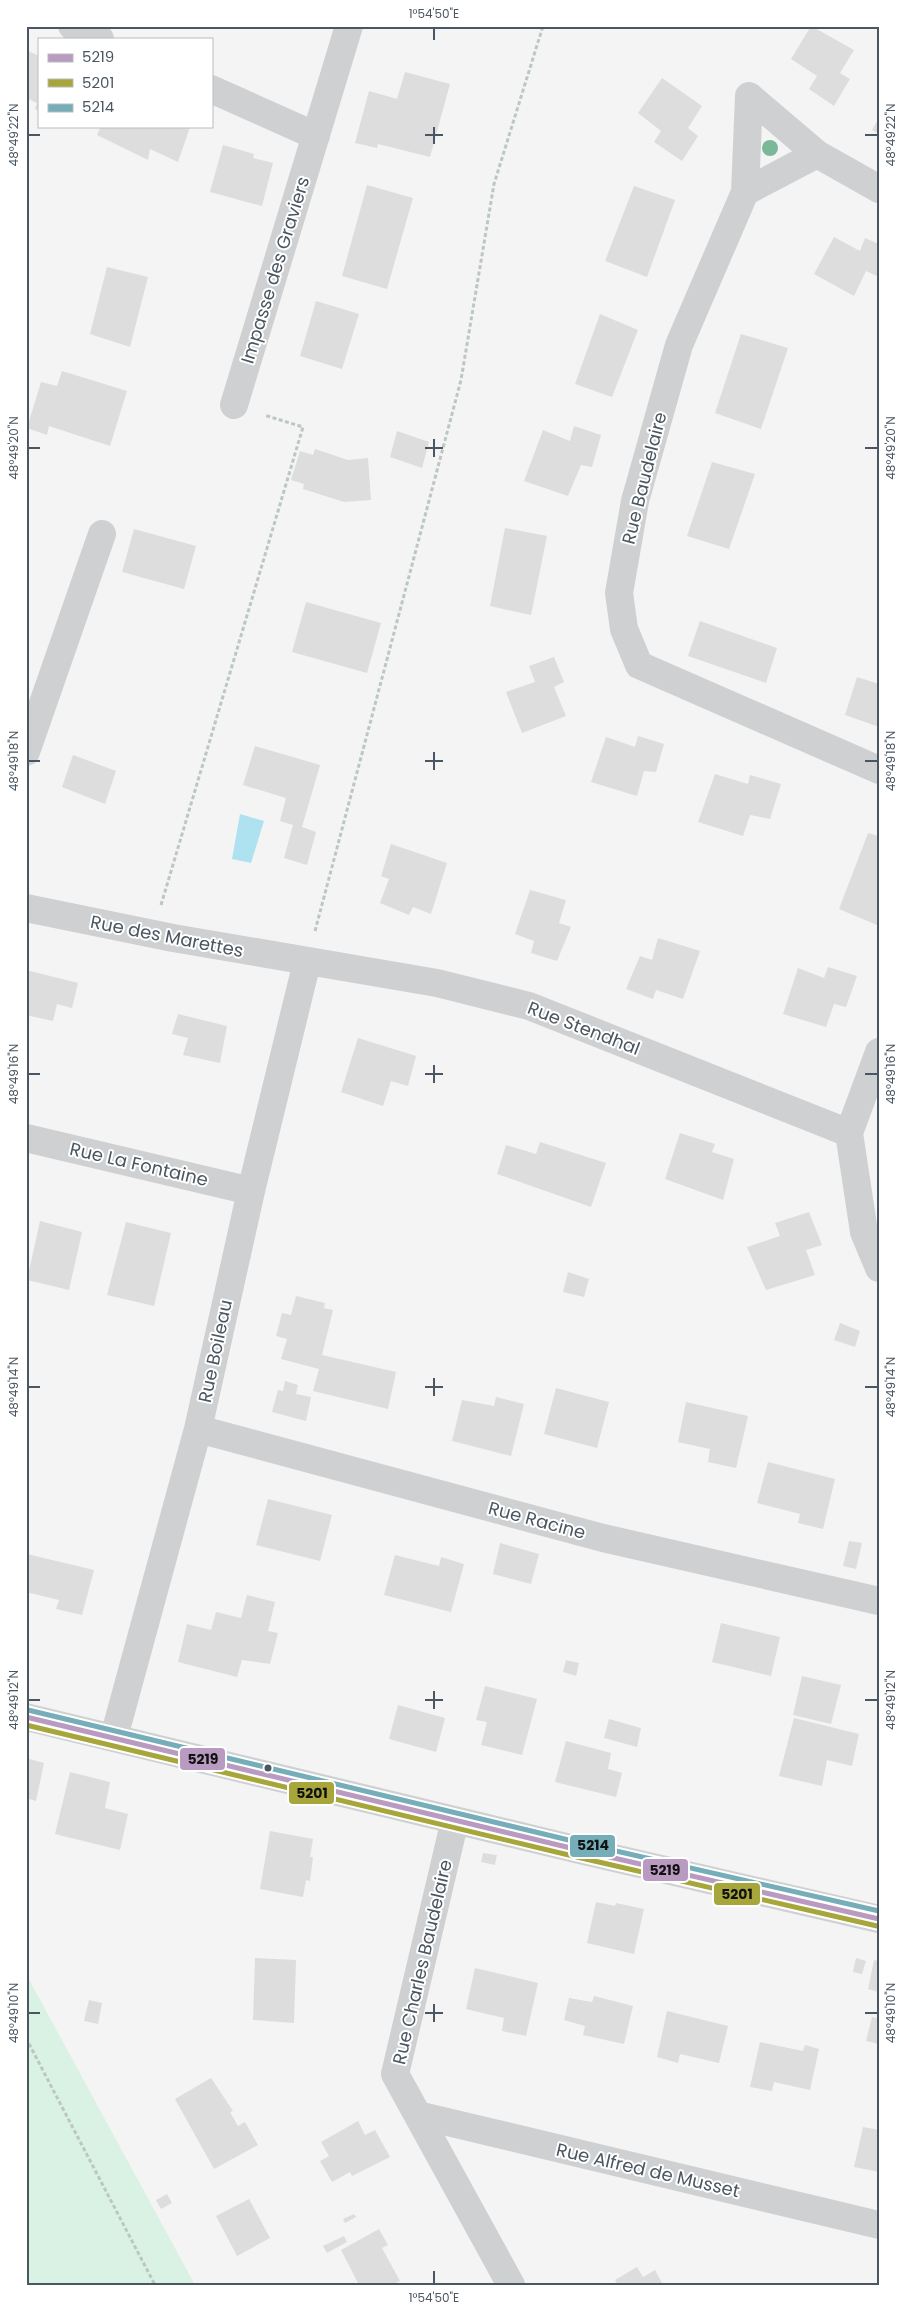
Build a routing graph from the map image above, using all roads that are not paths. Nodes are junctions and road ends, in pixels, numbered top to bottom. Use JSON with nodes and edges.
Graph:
{"nodes":[{"id":1,"x":72,"y":26,"type":"edge"},
{"id":2,"x":349,"y":26,"type":"edge"},
{"id":3,"x":98,"y":38,"type":"edge"},
{"id":4,"x":212,"y":89,"type":"edge"},
{"id":5,"x":316,"y":136,"type":"junction"},
{"id":6,"x":817,"y":154,"type":"junction"},
{"id":7,"x":879,"y":189,"type":"edge"},
{"id":8,"x":745,"y":192,"type":"junction"},
{"id":9,"x":234,"y":405,"type":"road end"},
{"id":10,"x":102,"y":534,"type":"dead end"},
{"id":11,"x":26,"y":752,"type":"edge"},
{"id":12,"x":879,"y":770,"type":"edge"},
{"id":13,"x":26,"y":908,"type":"edge"},
{"id":14,"x":307,"y":962,"type":"junction"},
{"id":15,"x":879,"y":1052,"type":"edge"},
{"id":16,"x":849,"y":1133,"type":"junction"},
{"id":17,"x":26,"y":1138,"type":"edge"},
{"id":18,"x":251,"y":1191,"type":"junction"},
{"id":19,"x":879,"y":1268,"type":"edge"},
{"id":20,"x":198,"y":1429,"type":"junction"},
{"id":21,"x":879,"y":1601,"type":"edge"},
{"id":22,"x":26,"y":1717,"type":"edge"},
{"id":23,"x":114,"y":1737,"type":"junction"},
{"id":24,"x":456,"y":1820,"type":"junction"},
{"id":25,"x":879,"y":1919,"type":"edge"},
{"id":26,"x":418,"y":2115,"type":"junction"},
{"id":27,"x":879,"y":2225,"type":"edge"},
{"id":28,"x":511,"y":2285,"type":"edge"}],
"edges":[{"from":1,"to":3,"type":"street"},
{"from":2,"to":5,"type":"street","name":"Impasse des Graviers"},
{"from":4,"to":5,"type":"street"},
{"from":5,"to":9,"type":"street","name":"Impasse des Graviers"},
{"from":6,"to":7,"type":"street","name":"Rue Baudelaire"},
{"from":6,"to":8,"type":"street"},
{"from":6,"to":8,"type":"street","name":"Rue Baudelaire"},
{"from":8,"to":12,"type":"street","name":"Rue Baudelaire"},
{"from":10,"to":11,"type":"street"},
{"from":13,"to":14,"type":"street","name":"Rue des Marettes"},
{"from":14,"to":16,"type":"street","name":"Rue Stendhal"},
{"from":14,"to":18,"type":"street","name":"Rue Boileau"},
{"from":15,"to":16,"type":"street"},
{"from":16,"to":19,"type":"street"},
{"from":17,"to":18,"type":"street","name":"Rue La Fontaine"},
{"from":18,"to":20,"type":"street","name":"Rue Boileau"},
{"from":20,"to":21,"type":"street","name":"Rue Racine"},
{"from":20,"to":23,"type":"street","name":"Rue Boileau"},
{"from":22,"to":23,"type":"street"},
{"from":23,"to":24,"type":"street"},
{"from":24,"to":25,"type":"street"},
{"from":24,"to":26,"type":"street","name":"Rue Charles Baudelaire"},
{"from":26,"to":27,"type":"street","name":"Rue Alfred de Musset"},
{"from":26,"to":28,"type":"street","name":"Rue Charles Baudelaire"}]}
